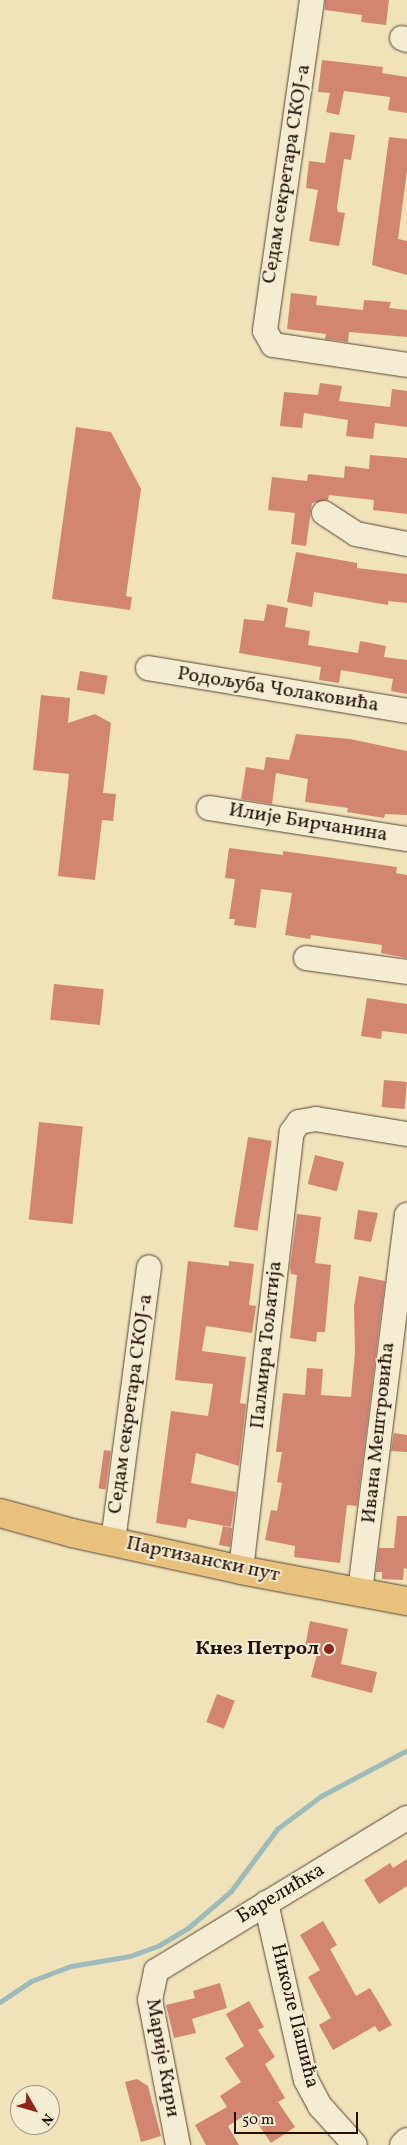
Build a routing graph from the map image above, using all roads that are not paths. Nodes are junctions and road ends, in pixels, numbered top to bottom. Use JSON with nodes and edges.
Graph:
{"nodes":[{"id":1,"x":312,"y":0,"type":"edge"},
{"id":2,"x":407,"y":365,"type":"edge"},
{"id":3,"x":324,"y":513,"type":"dead end"},
{"id":4,"x":407,"y":544,"type":"edge"},
{"id":5,"x":148,"y":668,"type":"dead end"},
{"id":6,"x":407,"y":711,"type":"edge"},
{"id":7,"x":209,"y":808,"type":"dead end"},
{"id":8,"x":407,"y":839,"type":"edge"},
{"id":9,"x":306,"y":958,"type":"dead end"},
{"id":10,"x":407,"y":972,"type":"edge"},
{"id":11,"x":407,"y":1134,"type":"edge"},
{"id":12,"x":407,"y":1215,"type":"edge"},
{"id":13,"x":149,"y":1267,"type":"dead end"},
{"id":14,"x":0,"y":1513,"type":"edge"},
{"id":15,"x":113,"y":1542,"type":"junction"},
{"id":16,"x":241,"y":1570,"type":"junction"},
{"id":17,"x":360,"y":1591,"type":"junction"},
{"id":18,"x":407,"y":1601,"type":"edge"},
{"id":19,"x":407,"y":1818,"type":"edge"},
{"id":20,"x":266,"y":1903,"type":"junction"},
{"id":21,"x":156,"y":1971,"type":"joint"},
{"id":22,"x":407,"y":2140,"type":"edge"},
{"id":23,"x":178,"y":2145,"type":"edge"},
{"id":24,"x":355,"y":2145,"type":"edge"},
{"id":25,"x":402,"y":2145,"type":"edge"}],
"edges":[{"from":1,"to":2,"type":"street","name":"Седам секретара СКОЈ-а"},
{"from":3,"to":4,"type":"street"},
{"from":5,"to":6,"type":"street","name":"Родољуба Чолаковића"},
{"from":7,"to":8,"type":"street","name":"Илије Бирчанина"},
{"from":9,"to":10,"type":"street"},
{"from":11,"to":16,"type":"street","name":"Палмира Тољатија"},
{"from":12,"to":17,"type":"street","name":"Ивана Мештровића"},
{"from":13,"to":15,"type":"street","name":"Седам секретара СКОЈ-а"},
{"from":14,"to":15,"type":"main road","name":"Партизански пут"},
{"from":15,"to":16,"type":"main road","name":"Партизански пут"},
{"from":16,"to":17,"type":"main road","name":"Партизански пут"},
{"from":17,"to":18,"type":"main road","name":"Партизански пут"},
{"from":19,"to":20,"type":"street","name":"Барелићка"},
{"from":20,"to":21,"type":"street","name":"Барелићка"},
{"from":20,"to":24,"type":"street","name":"Николе Пашића"},
{"from":21,"to":23,"type":"street","name":"Марије Кири"},
{"from":22,"to":25,"type":"street"}]}
